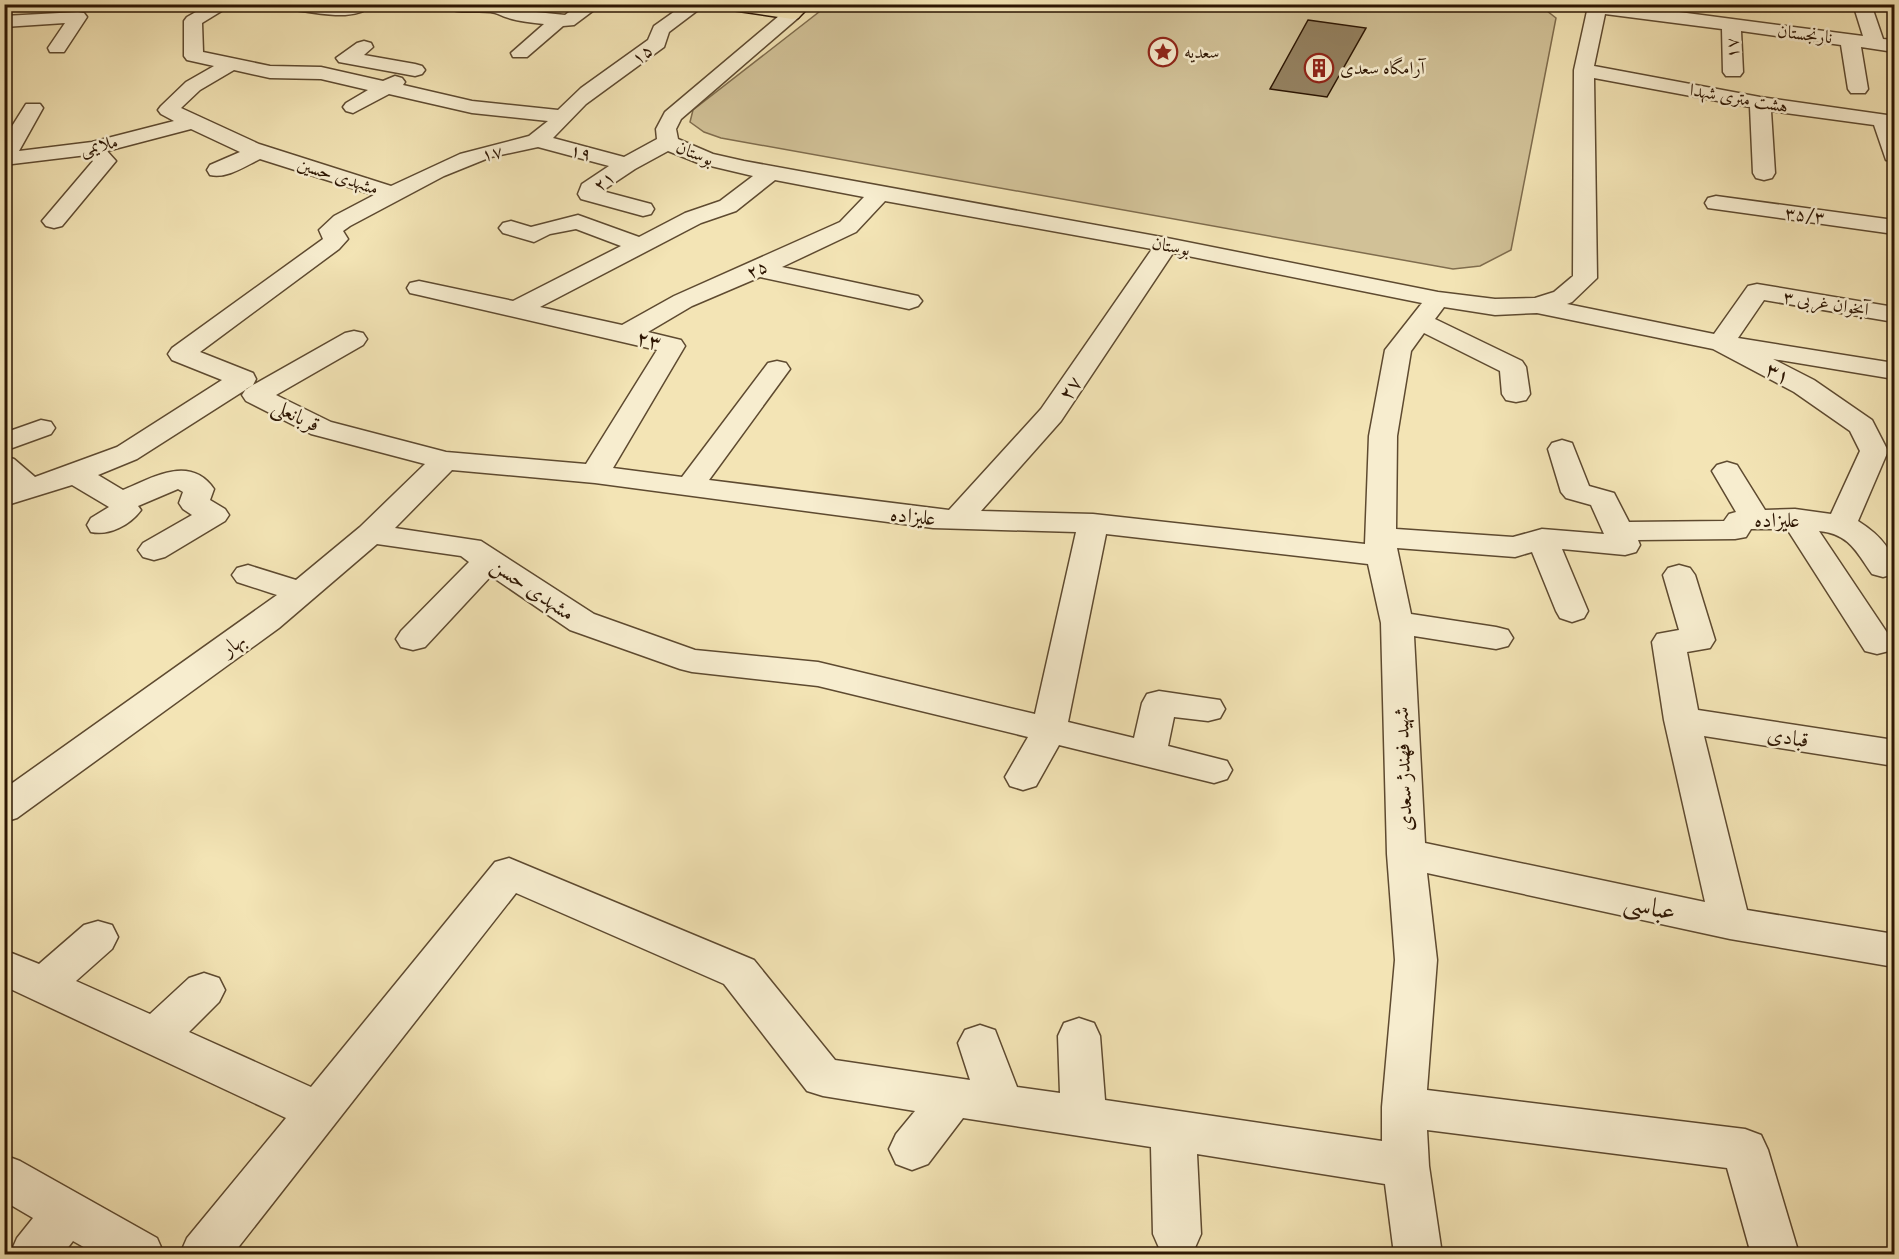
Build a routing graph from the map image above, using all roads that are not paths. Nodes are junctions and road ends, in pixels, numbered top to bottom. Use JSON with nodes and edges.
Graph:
{"nodes":[{"id":1,"x":224,"y":4,"type":"edge"},
{"id":2,"x":364,"y":4,"type":"edge"},
{"id":3,"x":452,"y":4,"type":"edge"},
{"id":4,"x":593,"y":4,"type":"edge"},
{"id":5,"x":697,"y":4,"type":"edge"},
{"id":6,"x":725,"y":4,"type":"edge"},
{"id":7,"x":1573,"y":4,"type":"edge"},
{"id":8,"x":1752,"y":4,"type":"edge"},
{"id":9,"x":1862,"y":4,"type":"edge"},
{"id":10,"x":301,"y":6,"type":"edge"},
{"id":11,"x":1597,"y":8,"type":"junction"},
{"id":12,"x":1623,"y":8,"type":"edge"},
{"id":13,"x":797,"y":9,"type":"edge"},
{"id":14,"x":559,"y":20,"type":"junction"},
{"id":15,"x":4,"y":22,"type":"edge"},
{"id":16,"x":1731,"y":25,"type":"junction"},
{"id":17,"x":1755,"y":28,"type":"junction"},
{"id":18,"x":1850,"y":40,"type":"junction"},
{"id":19,"x":1875,"y":44,"type":"junction"},
{"id":20,"x":1894,"y":46,"type":"edge"},
{"id":21,"x":364,"y":47,"type":"dead end"},
{"id":22,"x":57,"y":48,"type":"dead end"},
{"id":23,"x":405,"y":49,"type":"dead end"},
{"id":24,"x":520,"y":53,"type":"dead end"},
{"id":25,"x":231,"y":64,"type":"junction"},
{"id":26,"x":378,"y":64,"type":"junction"},
{"id":27,"x":1584,"y":70,"type":"junction"},
{"id":28,"x":1733,"y":72,"type":"dead end"},
{"id":29,"x":1858,"y":89,"type":"dead end"},
{"id":30,"x":394,"y":90,"type":"junction"},
{"id":31,"x":581,"y":99,"type":"joint"},
{"id":32,"x":1760,"y":103,"type":"junction"},
{"id":33,"x":459,"y":105,"type":"junction"},
{"id":34,"x":352,"y":107,"type":"dead end"},
{"id":35,"x":33,"y":108,"type":"dead end"},
{"id":36,"x":377,"y":112,"type":"dead end"},
{"id":37,"x":561,"y":116,"type":"junction"},
{"id":38,"x":441,"y":117,"type":"dead end"},
{"id":39,"x":1889,"y":121,"type":"edge"},
{"id":40,"x":193,"y":122,"type":"junction"},
{"id":41,"x":536,"y":140,"type":"junction"},
{"id":42,"x":668,"y":142,"type":"junction"},
{"id":43,"x":92,"y":148,"type":"junction"},
{"id":44,"x":259,"y":151,"type":"junction"},
{"id":45,"x":1894,"y":155,"type":"edge"},
{"id":46,"x":4,"y":158,"type":"edge"},
{"id":47,"x":627,"y":164,"type":"junction"},
{"id":48,"x":218,"y":170,"type":"dead end"},
{"id":49,"x":771,"y":173,"type":"junction"},
{"id":50,"x":1764,"y":173,"type":"dead end"},
{"id":51,"x":393,"y":194,"type":"junction"},
{"id":52,"x":879,"y":194,"type":"junction"},
{"id":53,"x":1716,"y":204,"type":"dead end"},
{"id":54,"x":643,"y":209,"type":"dead end"},
{"id":55,"x":54,"y":221,"type":"dead end"},
{"id":56,"x":1894,"y":226,"type":"edge"},
{"id":57,"x":511,"y":228,"type":"dead end"},
{"id":58,"x":640,"y":245,"type":"junction"},
{"id":59,"x":1167,"y":245,"type":"junction"},
{"id":60,"x":758,"y":269,"type":"junction"},
{"id":61,"x":419,"y":288,"type":"dead end"},
{"id":62,"x":1438,"y":299,"type":"junction"},
{"id":63,"x":909,"y":301,"type":"dead end"},
{"id":64,"x":1537,"y":305,"type":"junction"},
{"id":65,"x":516,"y":310,"type":"junction"},
{"id":66,"x":1894,"y":314,"type":"edge"},
{"id":67,"x":1419,"y":321,"type":"junction"},
{"id":68,"x":626,"y":334,"type":"junction"},
{"id":69,"x":354,"y":339,"type":"dead end"},
{"id":70,"x":1721,"y":344,"type":"junction"},
{"id":71,"x":777,"y":369,"type":"dead end"},
{"id":72,"x":1894,"y":371,"type":"edge"},
{"id":73,"x":1516,"y":394,"type":"dead end"},
{"id":74,"x":41,"y":428,"type":"dead end"},
{"id":75,"x":4,"y":443,"type":"edge"},
{"id":76,"x":1563,"y":449,"type":"dead end"},
{"id":77,"x":1884,"y":453,"type":"edge"},
{"id":78,"x":445,"y":461,"type":"junction"},
{"id":79,"x":4,"y":465,"type":"edge"},
{"id":80,"x":1727,"y":471,"type":"dead end"},
{"id":81,"x":75,"y":474,"type":"junction"},
{"id":82,"x":595,"y":474,"type":"junction"},
{"id":83,"x":690,"y":487,"type":"junction"},
{"id":84,"x":17,"y":493,"type":"edge"},
{"id":85,"x":121,"y":502,"type":"junction"},
{"id":86,"x":1795,"y":518,"type":"junction"},
{"id":87,"x":1755,"y":519,"type":"junction"},
{"id":88,"x":957,"y":520,"type":"junction"},
{"id":89,"x":1093,"y":523,"type":"junction"},
{"id":90,"x":1842,"y":524,"type":"junction"},
{"id":91,"x":102,"y":525,"type":"dead end"},
{"id":92,"x":371,"y":534,"type":"junction"},
{"id":93,"x":1542,"y":538,"type":"junction"},
{"id":94,"x":1622,"y":538,"type":"junction"},
{"id":95,"x":1381,"y":547,"type":"junction"},
{"id":96,"x":154,"y":550,"type":"dead end"},
{"id":97,"x":489,"y":560,"type":"junction"},
{"id":98,"x":1882,"y":567,"type":"dead end"},
{"id":99,"x":248,"y":575,"type":"dead end"},
{"id":100,"x":1679,"y":575,"type":"dead end"},
{"id":101,"x":301,"y":592,"type":"junction"},
{"id":102,"x":1572,"y":611,"type":"dead end"},
{"id":103,"x":1397,"y":623,"type":"junction"},
{"id":104,"x":1496,"y":638,"type":"dead end"},
{"id":105,"x":412,"y":639,"type":"dead end"},
{"id":106,"x":1876,"y":643,"type":"dead end"},
{"id":107,"x":1208,"y":709,"type":"dead end"},
{"id":108,"x":1682,"y":720,"type":"junction"},
{"id":109,"x":1048,"y":731,"type":"junction"},
{"id":110,"x":1894,"y":753,"type":"edge"},
{"id":111,"x":1148,"y":754,"type":"junction"},
{"id":112,"x":1214,"y":770,"type":"dead end"},
{"id":113,"x":1023,"y":777,"type":"dead end"},
{"id":114,"x":4,"y":808,"type":"edge"},
{"id":115,"x":1406,"y":854,"type":"junction"},
{"id":116,"x":1730,"y":923,"type":"junction"},
{"id":117,"x":98,"y":938,"type":"dead end"},
{"id":118,"x":1894,"y":950,"type":"edge"},
{"id":119,"x":4,"y":968,"type":"edge"},
{"id":120,"x":43,"y":985,"type":"junction"},
{"id":121,"x":204,"y":990,"type":"dead end"},
{"id":122,"x":155,"y":1036,"type":"junction"},
{"id":123,"x":1079,"y":1036,"type":"dead end"},
{"id":124,"x":980,"y":1043,"type":"dead end"},
{"id":125,"x":954,"y":1096,"type":"junction"},
{"id":126,"x":1000,"y":1103,"type":"junction"},
{"id":127,"x":1404,"y":1107,"type":"junction"},
{"id":128,"x":317,"y":1111,"type":"junction"},
{"id":129,"x":1084,"y":1116,"type":"junction"},
{"id":130,"x":1173,"y":1130,"type":"junction"},
{"id":131,"x":912,"y":1149,"type":"dead end"},
{"id":132,"x":1406,"y":1167,"type":"junction"},
{"id":133,"x":4,"y":1176,"type":"edge"},
{"id":134,"x":67,"y":1212,"type":"junction"},
{"id":135,"x":1177,"y":1234,"type":"dead end"},
{"id":136,"x":34,"y":1254,"type":"edge"},
{"id":137,"x":140,"y":1254,"type":"edge"},
{"id":138,"x":204,"y":1254,"type":"edge"},
{"id":139,"x":1418,"y":1254,"type":"edge"},
{"id":140,"x":1775,"y":1254,"type":"edge"}],
"edges":[{"from":1,"to":25,"type":"street"},
{"from":2,"to":10,"type":"street"},
{"from":3,"to":14,"type":"street"},
{"from":4,"to":14,"type":"street"},
{"from":5,"to":31,"type":"street","name":"۱۵"},
{"from":6,"to":13,"type":"main road"},
{"from":7,"to":11,"type":"street","name":"نارنجستان"},
{"from":8,"to":17,"type":"street"},
{"from":9,"to":19,"type":"street"},
{"from":11,"to":12,"type":"street","name":"نارنجستان"},
{"from":11,"to":27,"type":"street","name":"بوستان"},
{"from":12,"to":16,"type":"street","name":"نارنجستان"},
{"from":13,"to":42,"type":"street","name":"بوستان"},
{"from":14,"to":24,"type":"street"},
{"from":15,"to":22,"type":"street"},
{"from":16,"to":17,"type":"street","name":"نارنجستان"},
{"from":16,"to":28,"type":"street","name":"۱۷"},
{"from":17,"to":18,"type":"street","name":"نارنجستان"},
{"from":18,"to":19,"type":"street","name":"نارنجستان"},
{"from":18,"to":29,"type":"street"},
{"from":19,"to":20,"type":"street","name":"نارنجستان"},
{"from":21,"to":26,"type":"street"},
{"from":23,"to":26,"type":"street"},
{"from":25,"to":30,"type":"street"},
{"from":25,"to":40,"type":"street","name":"مشهدی حسین"},
{"from":26,"to":30,"type":"street"},
{"from":27,"to":32,"type":"street","name":"هشت متری شهدا"},
{"from":27,"to":64,"type":"street","name":"بوستان"},
{"from":30,"to":33,"type":"street"},
{"from":30,"to":34,"type":"street"},
{"from":30,"to":36,"type":"street"},
{"from":31,"to":37,"type":"street","name":"۱۷"},
{"from":32,"to":39,"type":"street","name":"هشت متری شهدا"},
{"from":32,"to":50,"type":"street"},
{"from":33,"to":37,"type":"street"},
{"from":33,"to":38,"type":"street"},
{"from":35,"to":46,"type":"street"},
{"from":37,"to":41,"type":"street","name":"۱۷"},
{"from":39,"to":45,"type":"street"},
{"from":40,"to":43,"type":"street","name":"ملایمی"},
{"from":40,"to":44,"type":"street","name":"مشهدی حسین"},
{"from":41,"to":47,"type":"street","name":"۱۹"},
{"from":41,"to":51,"type":"street","name":"۱۷"},
{"from":42,"to":47,"type":"street","name":"۲۱"},
{"from":42,"to":49,"type":"street","name":"بوستان"},
{"from":43,"to":46,"type":"street","name":"ملایمی"},
{"from":43,"to":55,"type":"street"},
{"from":44,"to":48,"type":"street"},
{"from":44,"to":51,"type":"street","name":"مشهدی حسین"},
{"from":47,"to":54,"type":"street","name":"۲۱"},
{"from":49,"to":52,"type":"street","name":"بوستان"},
{"from":49,"to":58,"type":"street"},
{"from":51,"to":81,"type":"street","name":"مشهدی حسین"},
{"from":52,"to":59,"type":"street","name":"بوستان"},
{"from":52,"to":60,"type":"street","name":"۲۵"},
{"from":53,"to":56,"type":"street","name":"۳۵/۳"},
{"from":57,"to":58,"type":"street"},
{"from":58,"to":65,"type":"street"},
{"from":59,"to":62,"type":"street","name":"بوستان"},
{"from":59,"to":88,"type":"street","name":"۲۷"},
{"from":60,"to":63,"type":"street"},
{"from":60,"to":68,"type":"street","name":"۲۵"},
{"from":61,"to":65,"type":"street","name":"۲۳"},
{"from":62,"to":64,"type":"street","name":"بوستان"},
{"from":62,"to":67,"type":"street","name":"شهید فهندژ سعدی"},
{"from":64,"to":70,"type":"street"},
{"from":65,"to":68,"type":"street","name":"۲۳"},
{"from":66,"to":70,"type":"street","name":"آبخوان غربی ۳"},
{"from":67,"to":73,"type":"street"},
{"from":67,"to":95,"type":"street","name":"شهید فهندژ سعدی"},
{"from":68,"to":82,"type":"street","name":"۲۳"},
{"from":69,"to":78,"type":"street","name":"قربانعلی"},
{"from":70,"to":72,"type":"street"},
{"from":70,"to":77,"type":"street","name":"۳۱"},
{"from":71,"to":83,"type":"street"},
{"from":74,"to":75,"type":"street"},
{"from":76,"to":94,"type":"street"},
{"from":77,"to":90,"type":"street"},
{"from":78,"to":82,"type":"street","name":"علیزاده"},
{"from":78,"to":92,"type":"street","name":"بهار"},
{"from":79,"to":84,"type":"street"},
{"from":80,"to":87,"type":"street"},
{"from":81,"to":84,"type":"street"},
{"from":81,"to":85,"type":"street"},
{"from":82,"to":83,"type":"street","name":"علیزاده"},
{"from":83,"to":88,"type":"street","name":"علیزاده"},
{"from":85,"to":91,"type":"street"},
{"from":85,"to":96,"type":"street"},
{"from":86,"to":87,"type":"street","name":"علیزاده"},
{"from":86,"to":90,"type":"street","name":"علیزاده"},
{"from":86,"to":106,"type":"street"},
{"from":87,"to":94,"type":"street","name":"علیزاده"},
{"from":88,"to":89,"type":"street","name":"علیزاده"},
{"from":89,"to":95,"type":"street","name":"علیزاده"},
{"from":89,"to":109,"type":"street"},
{"from":90,"to":98,"type":"street"},
{"from":92,"to":97,"type":"street","name":"مشهدی حسن"},
{"from":92,"to":101,"type":"street","name":"بهار"},
{"from":93,"to":94,"type":"street","name":"علیزاده"},
{"from":93,"to":95,"type":"street","name":"علیزاده"},
{"from":93,"to":102,"type":"street"},
{"from":95,"to":103,"type":"street","name":"شهید فهندژ سعدی"},
{"from":97,"to":105,"type":"street"},
{"from":97,"to":109,"type":"street","name":"مشهدی حسن"},
{"from":99,"to":101,"type":"street"},
{"from":100,"to":108,"type":"street"},
{"from":101,"to":114,"type":"street","name":"بهار"},
{"from":103,"to":104,"type":"street"},
{"from":103,"to":115,"type":"street","name":"شهید فهندژ سعدی"},
{"from":107,"to":111,"type":"street"},
{"from":108,"to":110,"type":"street","name":"قبادی"},
{"from":108,"to":116,"type":"street"},
{"from":109,"to":111,"type":"street","name":"مشهدی حسن"},
{"from":109,"to":113,"type":"street"},
{"from":111,"to":112,"type":"street","name":"مشهدی حسن"},
{"from":115,"to":116,"type":"street","name":"عباسی"},
{"from":115,"to":127,"type":"street","name":"شهید فهندژ سعدی"},
{"from":116,"to":118,"type":"street","name":"عباسی"},
{"from":117,"to":120,"type":"street"},
{"from":119,"to":120,"type":"street"},
{"from":120,"to":122,"type":"street"},
{"from":121,"to":122,"type":"street"},
{"from":122,"to":128,"type":"street"},
{"from":123,"to":129,"type":"street"},
{"from":124,"to":126,"type":"street"},
{"from":125,"to":126,"type":"street"},
{"from":125,"to":128,"type":"street"},
{"from":125,"to":131,"type":"street"},
{"from":126,"to":129,"type":"street"},
{"from":127,"to":132,"type":"street","name":"شهید فهندژ سعدی"},
{"from":127,"to":140,"type":"street"},
{"from":128,"to":138,"type":"street"},
{"from":129,"to":130,"type":"street"},
{"from":130,"to":132,"type":"street"},
{"from":130,"to":135,"type":"street"},
{"from":132,"to":139,"type":"street","name":"شهید فهندژ سعدی"},
{"from":133,"to":134,"type":"street"},
{"from":134,"to":136,"type":"street"},
{"from":134,"to":137,"type":"street"}]}
